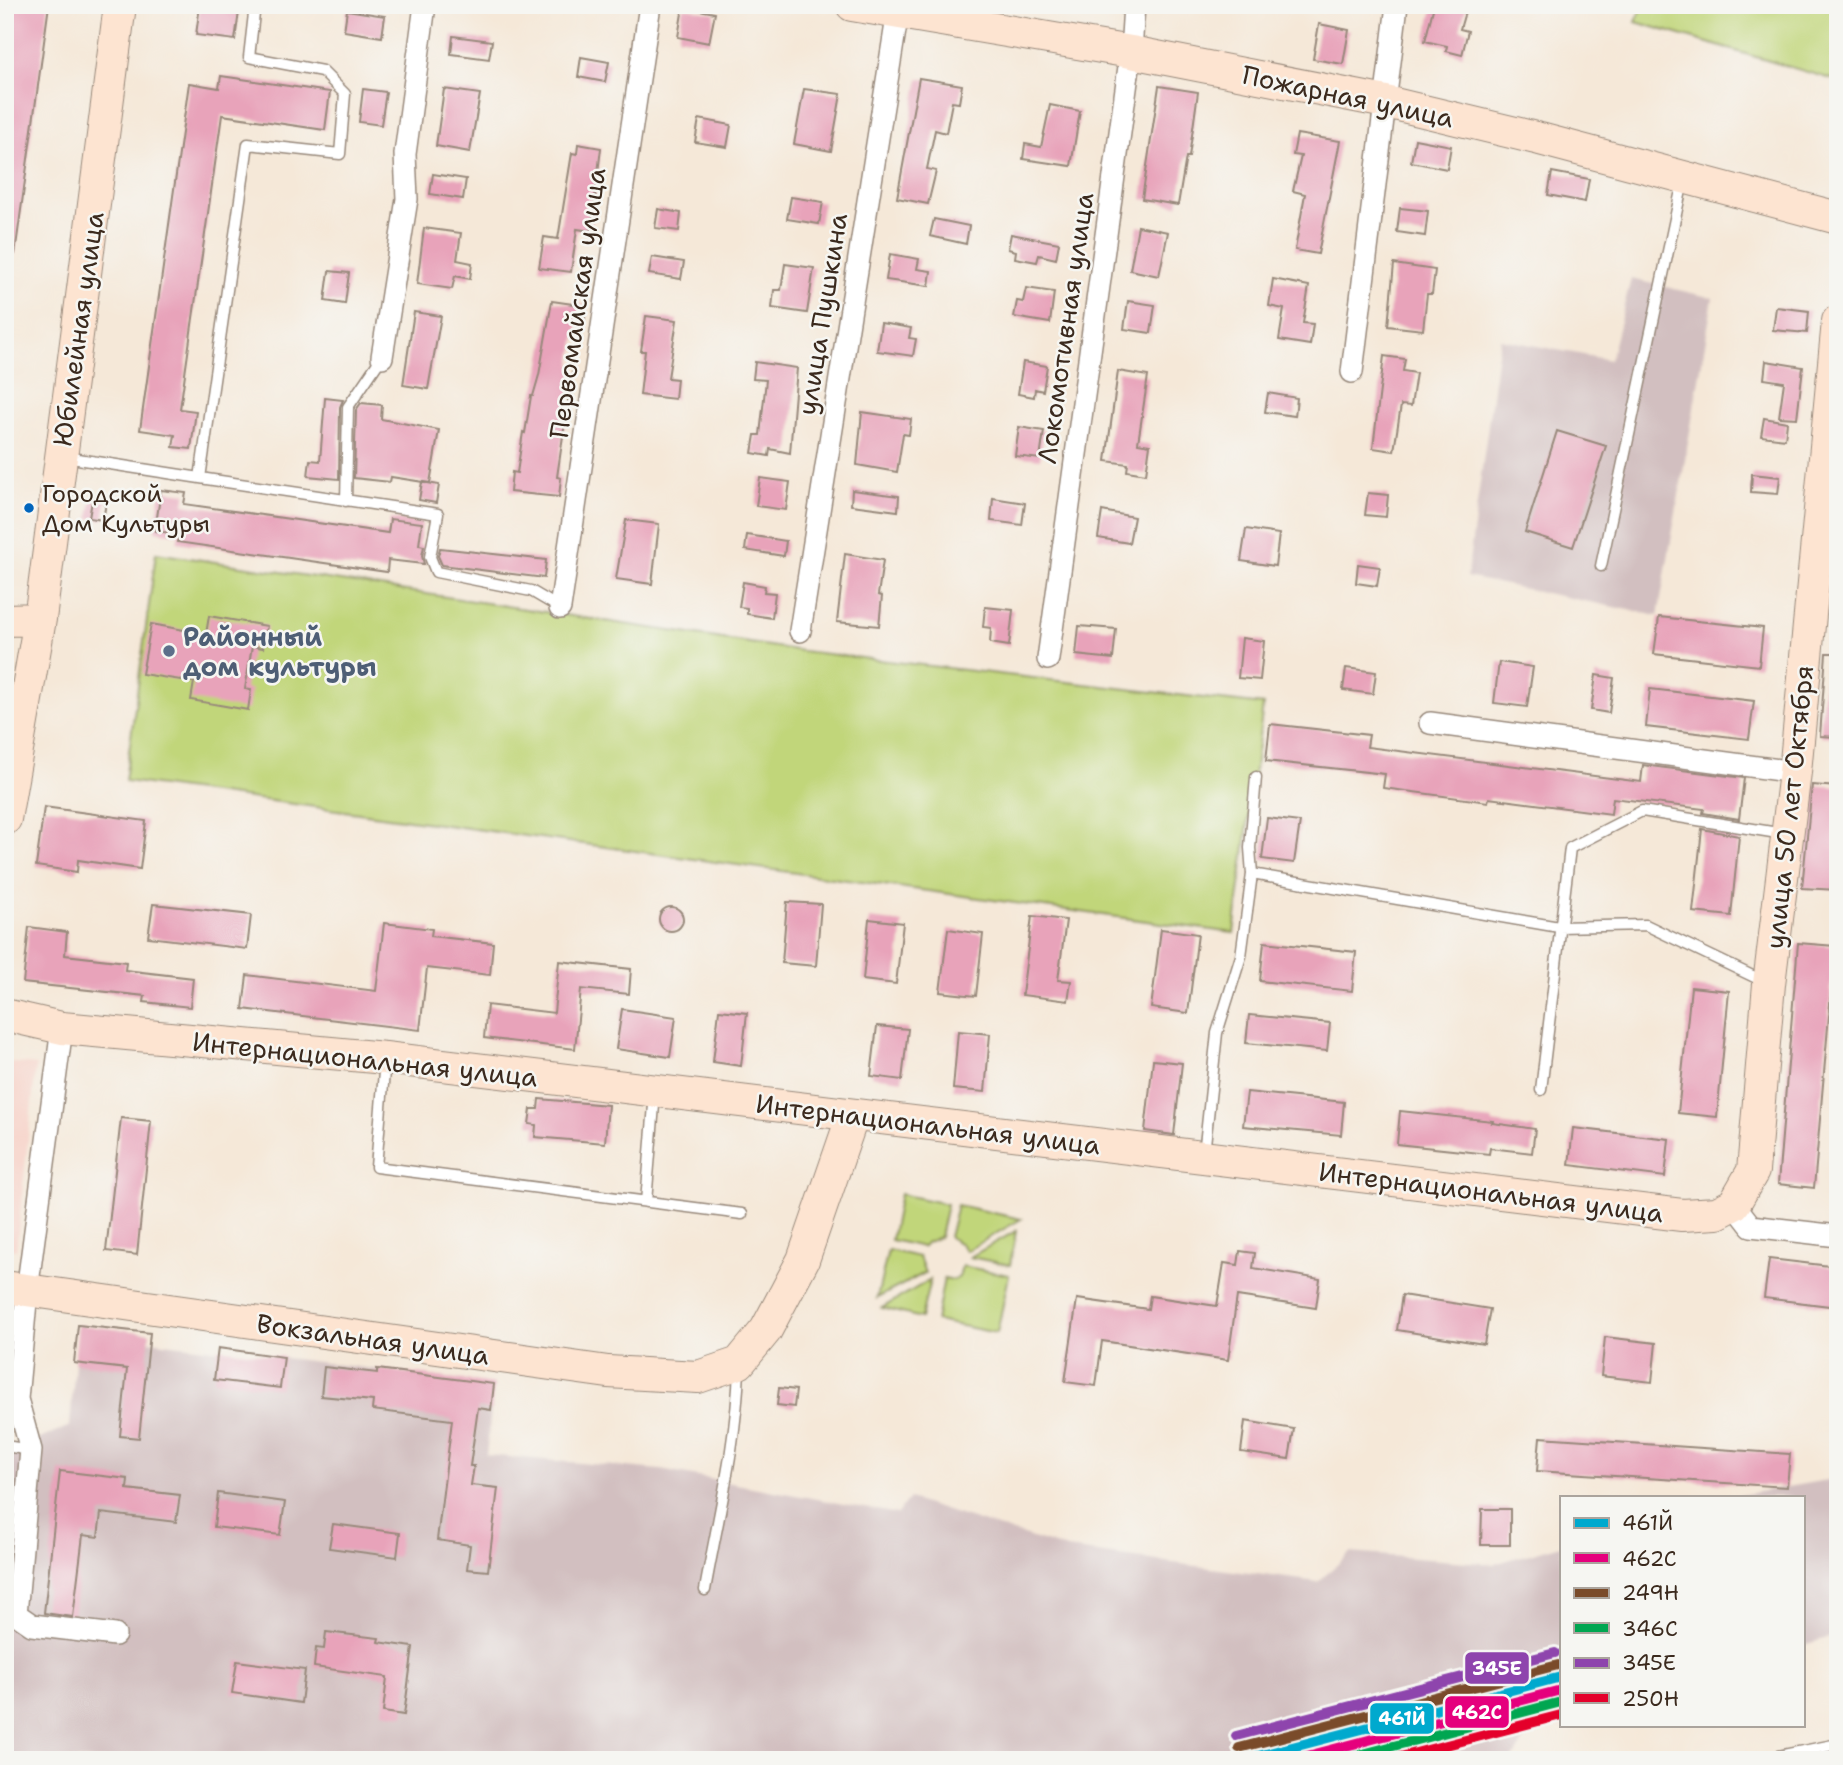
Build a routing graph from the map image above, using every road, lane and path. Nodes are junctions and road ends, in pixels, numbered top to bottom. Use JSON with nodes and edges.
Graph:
{"nodes":[{"id":1,"x":120,"y":5,"type":"edge"},
{"id":2,"x":255,"y":5,"type":"edge"},
{"id":3,"x":425,"y":5,"type":"edge"},
{"id":4,"x":650,"y":5,"type":"edge"},
{"id":5,"x":852,"y":5,"type":"edge"},
{"id":6,"x":1134,"y":5,"type":"edge"},
{"id":7,"x":1397,"y":5,"type":"edge"},
{"id":8,"x":899,"y":9,"type":"edge"},
{"id":9,"x":1131,"y":52,"type":"junction"},
{"id":10,"x":1386,"y":102,"type":"junction"},
{"id":11,"x":1684,"y":178,"type":"junction"},
{"id":12,"x":1838,"y":218,"type":"edge"},
{"id":13,"x":1838,"y":321,"type":"edge"},
{"id":14,"x":382,"y":357,"type":"joint"},
{"id":15,"x":1352,"y":372,"type":"dead end"},
{"id":16,"x":61,"y":456,"type":"junction"},
{"id":17,"x":200,"y":478,"type":"junction"},
{"id":18,"x":346,"y":501,"type":"junction"},
{"id":19,"x":1601,"y":566,"type":"dead end"},
{"id":20,"x":560,"y":608,"type":"joint"},
{"id":21,"x":40,"y":619,"type":"junction"},
{"id":22,"x":5,"y":620,"type":"edge"},
{"id":23,"x":800,"y":631,"type":"dead end"},
{"id":24,"x":1048,"y":659,"type":"dead end"},
{"id":25,"x":1430,"y":723,"type":"dead end"},
{"id":26,"x":1795,"y":772,"type":"junction"},
{"id":27,"x":1256,"y":777,"type":"dead end"},
{"id":28,"x":5,"y":818,"type":"edge"},
{"id":29,"x":1788,"y":834,"type":"junction"},
{"id":30,"x":1252,"y":874,"type":"junction"},
{"id":31,"x":1559,"y":927,"type":"junction"},
{"id":32,"x":1769,"y":984,"type":"junction"},
{"id":33,"x":5,"y":1015,"type":"edge"},
{"id":34,"x":61,"y":1028,"type":"junction"},
{"id":35,"x":385,"y":1058,"type":"junction"},
{"id":36,"x":1541,"y":1090,"type":"dead end"},
{"id":37,"x":655,"y":1091,"type":"junction"},
{"id":38,"x":853,"y":1115,"type":"junction"},
{"id":39,"x":1204,"y":1157,"type":"junction"},
{"id":40,"x":646,"y":1202,"type":"junction"},
{"id":41,"x":1734,"y":1204,"type":"junction"},
{"id":42,"x":742,"y":1214,"type":"dead end"},
{"id":43,"x":1838,"y":1236,"type":"edge"},
{"id":44,"x":16,"y":1289,"type":"edge"},
{"id":45,"x":739,"y":1363,"type":"junction"},
{"id":46,"x":5,"y":1446,"type":"edge"},
{"id":47,"x":31,"y":1450,"type":"junction"},
{"id":48,"x":705,"y":1590,"type":"dead end"},
{"id":49,"x":115,"y":1635,"type":"dead end"},
{"id":50,"x":1838,"y":1744,"type":"edge"},
{"id":51,"x":1758,"y":1760,"type":"edge"}],
"edges":[{"from":1,"to":16,"type":"street","name":"Юбилейная улица"},
{"from":2,"to":17,"type":"lane"},
{"from":3,"to":14,"type":"street"},
{"from":4,"to":20,"type":"street","name":"Первомайская улица"},
{"from":5,"to":8,"type":"street","name":"Пожарная улица"},
{"from":6,"to":9,"type":"street","name":"Локомотивная улица"},
{"from":7,"to":10,"type":"street"},
{"from":8,"to":9,"type":"street","name":"Пожарная улица"},
{"from":8,"to":23,"type":"street","name":"улица Пушкина"},
{"from":9,"to":10,"type":"street","name":"Пожарная улица"},
{"from":9,"to":24,"type":"street","name":"Локомотивная улица"},
{"from":10,"to":11,"type":"street","name":"Пожарная улица"},
{"from":10,"to":15,"type":"street"},
{"from":11,"to":12,"type":"street","name":"Пожарная улица"},
{"from":11,"to":19,"type":"lane"},
{"from":13,"to":26,"type":"street","name":"улица 50 лет Октября"},
{"from":14,"to":18,"type":"lane"},
{"from":16,"to":17,"type":"lane"},
{"from":16,"to":21,"type":"street","name":"Юбилейная улица"},
{"from":17,"to":18,"type":"lane"},
{"from":18,"to":20,"type":"lane"},
{"from":21,"to":22,"type":"street"},
{"from":21,"to":28,"type":"street","name":"Юбилейная улица"},
{"from":25,"to":26,"type":"street"},
{"from":26,"to":29,"type":"street","name":"улица 50 лет Октября"},
{"from":27,"to":30,"type":"lane"},
{"from":29,"to":31,"type":"lane"},
{"from":29,"to":32,"type":"street","name":"улица 50 лет Октября"},
{"from":30,"to":31,"type":"lane"},
{"from":30,"to":39,"type":"lane"},
{"from":31,"to":32,"type":"lane"},
{"from":31,"to":36,"type":"lane"},
{"from":32,"to":41,"type":"street","name":"улица 50 лет Октября"},
{"from":33,"to":34,"type":"street","name":"Интернациональная улица"},
{"from":34,"to":35,"type":"street","name":"Интернациональная улица"},
{"from":34,"to":44,"type":"street"},
{"from":35,"to":37,"type":"street","name":"Интернациональная улица"},
{"from":35,"to":40,"type":"lane"},
{"from":37,"to":38,"type":"street","name":"Интернациональная улица"},
{"from":37,"to":40,"type":"lane"},
{"from":38,"to":39,"type":"street","name":"Интернациональная улица"},
{"from":38,"to":45,"type":"street"},
{"from":39,"to":41,"type":"street","name":"Интернациональная улица"},
{"from":40,"to":42,"type":"lane"},
{"from":41,"to":43,"type":"street"},
{"from":44,"to":45,"type":"street","name":"Вокзальная улица"},
{"from":44,"to":47,"type":"street"},
{"from":45,"to":48,"type":"lane"},
{"from":46,"to":47,"type":"lane"},
{"from":47,"to":49,"type":"street"},
{"from":50,"to":51,"type":"lane"}]}
